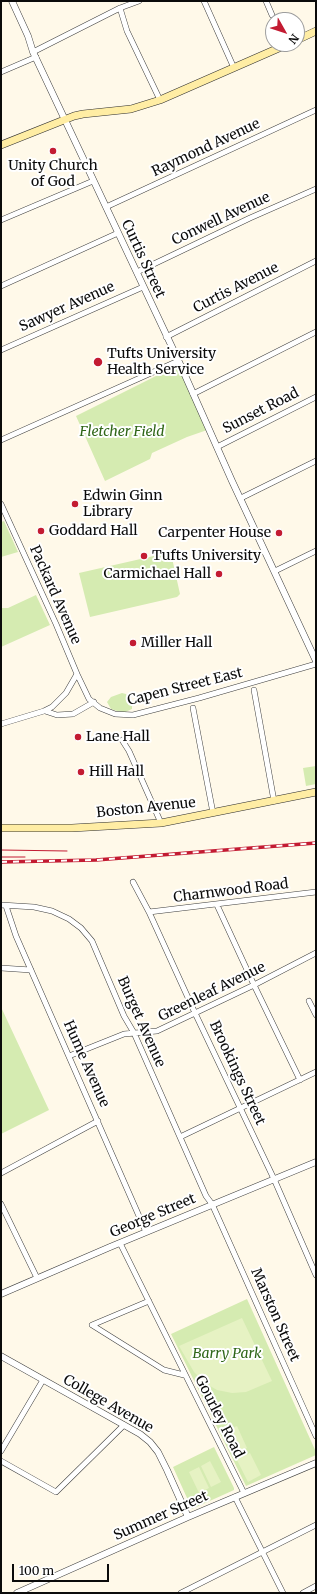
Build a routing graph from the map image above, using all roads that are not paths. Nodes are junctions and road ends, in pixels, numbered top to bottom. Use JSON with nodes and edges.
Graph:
{"nodes":[{"id":1,"x":12,"y":1,"type":"edge"},
{"id":2,"x":139,"y":1,"type":"edge"},
{"id":3,"x":204,"y":1,"type":"edge"},
{"id":4,"x":266,"y":1,"type":"edge"},
{"id":5,"x":120,"y":8,"type":"junction"},
{"id":6,"x":271,"y":12,"type":"edge"},
{"id":7,"x":316,"y":31,"type":"edge"},
{"id":8,"x":305,"y":36,"type":"edge"},
{"id":9,"x":270,"y":52,"type":"edge"},
{"id":10,"x":34,"y":54,"type":"junction"},
{"id":11,"x":234,"y":68,"type":"junction"},
{"id":12,"x":1,"y":72,"type":"edge"},
{"id":13,"x":160,"y":100,"type":"junction"},
{"id":14,"x":316,"y":110,"type":"edge"},
{"id":15,"x":64,"y":120,"type":"junction"},
{"id":16,"x":1,"y":145,"type":"edge"},
{"id":17,"x":93,"y":180,"type":"junction"},
{"id":18,"x":316,"y":189,"type":"edge"},
{"id":19,"x":106,"y":207,"type":"junction"},
{"id":20,"x":1,"y":220,"type":"edge"},
{"id":21,"x":118,"y":233,"type":"junction"},
{"id":22,"x":316,"y":261,"type":"edge"},
{"id":23,"x":137,"y":272,"type":"junction"},
{"id":24,"x":1,"y":286,"type":"edge"},
{"id":25,"x":143,"y":287,"type":"junction"},
{"id":26,"x":316,"y":332,"type":"edge"},
{"id":27,"x":166,"y":337,"type":"junction"},
{"id":28,"x":1,"y":350,"type":"edge"},
{"id":29,"x":178,"y":361,"type":"junction"},
{"id":30,"x":193,"y":394,"type":"junction"},
{"id":31,"x":316,"y":397,"type":"edge"},
{"id":32,"x":1,"y":440,"type":"edge"},
{"id":33,"x":217,"y":447,"type":"junction"},
{"id":34,"x":316,"y":461,"type":"edge"},
{"id":35,"x":241,"y":498,"type":"junction"},
{"id":36,"x":1,"y":504,"type":"edge"},
{"id":37,"x":316,"y":551,"type":"edge"},
{"id":38,"x":275,"y":571,"type":"junction"},
{"id":39,"x":316,"y":662,"type":"edge"},
{"id":40,"x":77,"y":674,"type":"junction"},
{"id":41,"x":254,"y":690,"type":"dead end"},
{"id":42,"x":94,"y":702,"type":"junction"},
{"id":43,"x":193,"y":708,"type":"dead end"},
{"id":44,"x":45,"y":711,"type":"junction"},
{"id":45,"x":1,"y":724,"type":"edge"},
{"id":46,"x":122,"y":740,"type":"dead end"},
{"id":47,"x":316,"y":792,"type":"edge"},
{"id":48,"x":274,"y":801,"type":"junction"},
{"id":49,"x":213,"y":813,"type":"junction"},
{"id":50,"x":161,"y":823,"type":"junction"},
{"id":51,"x":1,"y":828,"type":"edge"},
{"id":52,"x":133,"y":882,"type":"dead end"},
{"id":53,"x":316,"y":892,"type":"edge"},
{"id":54,"x":4,"y":905,"type":"edge"},
{"id":55,"x":217,"y":905,"type":"junction"},
{"id":56,"x":149,"y":912,"type":"junction"},
{"id":57,"x":316,"y":953,"type":"edge"},
{"id":58,"x":1,"y":968,"type":"edge"},
{"id":59,"x":31,"y":970,"type":"junction"},
{"id":60,"x":254,"y":985,"type":"junction"},
{"id":61,"x":309,"y":1002,"type":"dead end"},
{"id":62,"x":195,"y":1013,"type":"junction"},
{"id":63,"x":316,"y":1014,"type":"edge"},
{"id":64,"x":134,"y":1033,"type":"junction"},
{"id":65,"x":69,"y":1056,"type":"junction"},
{"id":66,"x":316,"y":1072,"type":"edge"},
{"id":67,"x":300,"y":1080,"type":"junction"},
{"id":68,"x":240,"y":1109,"type":"junction"},
{"id":69,"x":98,"y":1121,"type":"junction"},
{"id":70,"x":180,"y":1137,"type":"junction"},
{"id":71,"x":316,"y":1162,"type":"edge"},
{"id":72,"x":1,"y":1173,"type":"edge"},
{"id":73,"x":274,"y":1179,"type":"junction"},
{"id":74,"x":1,"y":1204,"type":"edge"},
{"id":75,"x":212,"y":1204,"type":"junction"},
{"id":76,"x":146,"y":1232,"type":"junction"},
{"id":77,"x":120,"y":1242,"type":"junction"},
{"id":78,"x":316,"y":1275,"type":"edge"},
{"id":79,"x":36,"y":1278,"type":"junction"},
{"id":80,"x":1,"y":1294,"type":"edge"},
{"id":81,"x":149,"y":1301,"type":"junction"},
{"id":82,"x":1,"y":1356,"type":"edge"},
{"id":83,"x":184,"y":1375,"type":"junction"},
{"id":84,"x":43,"y":1380,"type":"junction"},
{"id":85,"x":124,"y":1425,"type":"junction"},
{"id":86,"x":316,"y":1436,"type":"edge"},
{"id":87,"x":1,"y":1451,"type":"edge"},
{"id":88,"x":1,"y":1461,"type":"edge"},
{"id":89,"x":316,"y":1463,"type":"edge"},
{"id":90,"x":244,"y":1493,"type":"junction"},
{"id":91,"x":235,"y":1497,"type":"junction"},
{"id":92,"x":188,"y":1517,"type":"junction"},
{"id":93,"x":316,"y":1525,"type":"edge"},
{"id":94,"x":262,"y":1551,"type":"junction"},
{"id":95,"x":316,"y":1586,"type":"edge"},
{"id":96,"x":17,"y":1593,"type":"edge"},
{"id":97,"x":181,"y":1593,"type":"edge"},
{"id":98,"x":283,"y":1593,"type":"edge"},
{"id":99,"x":303,"y":1593,"type":"edge"}],
"edges":[{"from":1,"to":10,"type":"street","name":"Curtis Street"},
{"from":2,"to":5,"type":"street"},
{"from":3,"to":11,"type":"street"},
{"from":4,"to":6,"type":"street"},
{"from":5,"to":10,"type":"street"},
{"from":5,"to":13,"type":"street"},
{"from":7,"to":8,"type":"main road"},
{"from":9,"to":11,"type":"main road"},
{"from":10,"to":12,"type":"street"},
{"from":10,"to":15,"type":"street","name":"Curtis Street"},
{"from":11,"to":13,"type":"main road"},
{"from":13,"to":15,"type":"main road"},
{"from":14,"to":19,"type":"street","name":"Raymond Avenue"},
{"from":15,"to":16,"type":"main road"},
{"from":15,"to":17,"type":"street","name":"Curtis Street"},
{"from":17,"to":19,"type":"street","name":"Curtis Street"},
{"from":17,"to":20,"type":"street"},
{"from":18,"to":23,"type":"street","name":"Conwell Avenue"},
{"from":19,"to":21,"type":"street","name":"Curtis Street"},
{"from":21,"to":23,"type":"street","name":"Curtis Street"},
{"from":21,"to":24,"type":"street"},
{"from":22,"to":27,"type":"street","name":"Curtis Avenue"},
{"from":23,"to":25,"type":"street","name":"Curtis Street"},
{"from":25,"to":27,"type":"street","name":"Curtis Street"},
{"from":25,"to":28,"type":"street","name":"Sawyer Avenue"},
{"from":26,"to":30,"type":"street"},
{"from":27,"to":29,"type":"street","name":"Curtis Street"},
{"from":29,"to":30,"type":"street","name":"Curtis Street"},
{"from":29,"to":32,"type":"street"},
{"from":30,"to":33,"type":"street","name":"Curtis Street"},
{"from":31,"to":33,"type":"street","name":"Sunset Road"},
{"from":33,"to":35,"type":"street","name":"Curtis Street"},
{"from":34,"to":35,"type":"street"},
{"from":35,"to":38,"type":"street","name":"Curtis Street"},
{"from":36,"to":40,"type":"street","name":"Packard Avenue"},
{"from":37,"to":38,"type":"street"},
{"from":38,"to":39,"type":"street","name":"Curtis Street"},
{"from":39,"to":42,"type":"street","name":"Capen Street East"},
{"from":40,"to":42,"type":"street","name":"Capen Street East"},
{"from":40,"to":44,"type":"street"},
{"from":41,"to":48,"type":"street"},
{"from":42,"to":44,"type":"street"},
{"from":43,"to":49,"type":"street"},
{"from":44,"to":45,"type":"street"},
{"from":46,"to":50,"type":"street"},
{"from":47,"to":48,"type":"main road","name":"Boston Avenue"},
{"from":48,"to":49,"type":"main road","name":"Boston Avenue"},
{"from":49,"to":50,"type":"main road","name":"Boston Avenue"},
{"from":50,"to":51,"type":"main road","name":"Boston Avenue"},
{"from":52,"to":56,"type":"street","name":"Brookings Street"},
{"from":53,"to":55,"type":"street","name":"Charnwood Road"},
{"from":54,"to":59,"type":"street","name":"Hume Avenue"},
{"from":54,"to":64,"type":"street","name":"Burget Avenue"},
{"from":55,"to":56,"type":"street","name":"Charnwood Road"},
{"from":55,"to":60,"type":"street"},
{"from":56,"to":62,"type":"street","name":"Brookings Street"},
{"from":57,"to":60,"type":"street","name":"Greenleaf Avenue"},
{"from":58,"to":59,"type":"street"},
{"from":59,"to":65,"type":"street","name":"Hume Avenue"},
{"from":60,"to":62,"type":"street","name":"Greenleaf Avenue"},
{"from":60,"to":67,"type":"street"},
{"from":61,"to":63,"type":"street"},
{"from":62,"to":64,"type":"street","name":"Greenleaf Avenue"},
{"from":62,"to":68,"type":"street","name":"Brookings Street"},
{"from":64,"to":65,"type":"street","name":"Greenleaf Avenue"},
{"from":64,"to":70,"type":"street","name":"Burget Avenue"},
{"from":65,"to":69,"type":"street","name":"Hume Avenue"},
{"from":66,"to":67,"type":"street"},
{"from":67,"to":68,"type":"street"},
{"from":68,"to":70,"type":"street"},
{"from":68,"to":73,"type":"street","name":"Brookings Street"},
{"from":69,"to":72,"type":"street"},
{"from":69,"to":76,"type":"street","name":"Hume Avenue"},
{"from":70,"to":75,"type":"street","name":"Burget Avenue"},
{"from":71,"to":73,"type":"street","name":"George Street"},
{"from":73,"to":75,"type":"street","name":"George Street"},
{"from":73,"to":78,"type":"street","name":"Brookings Street"},
{"from":74,"to":79,"type":"street"},
{"from":75,"to":76,"type":"street","name":"George Street"},
{"from":75,"to":86,"type":"street","name":"Marston Street"},
{"from":76,"to":77,"type":"street","name":"George Street"},
{"from":77,"to":79,"type":"street","name":"George Street"},
{"from":77,"to":81,"type":"street","name":"Gourley Road"},
{"from":79,"to":80,"type":"street","name":"George Street"},
{"from":81,"to":83,"type":"street","name":"Gourley Road"},
{"from":81,"to":83,"type":"street"},
{"from":82,"to":84,"type":"street","name":"College Avenue"},
{"from":83,"to":90,"type":"street","name":"Gourley Road"},
{"from":84,"to":85,"type":"street","name":"College Avenue"},
{"from":84,"to":87,"type":"street"},
{"from":85,"to":88,"type":"street"},
{"from":85,"to":92,"type":"street","name":"College Avenue"},
{"from":89,"to":90,"type":"street","name":"Summer Street"},
{"from":90,"to":91,"type":"street","name":"Summer Street"},
{"from":91,"to":92,"type":"street","name":"Summer Street"},
{"from":91,"to":94,"type":"street"},
{"from":92,"to":96,"type":"street","name":"Summer Street"},
{"from":93,"to":94,"type":"street"},
{"from":94,"to":97,"type":"street"},
{"from":94,"to":98,"type":"street"},
{"from":95,"to":99,"type":"street"}]}
